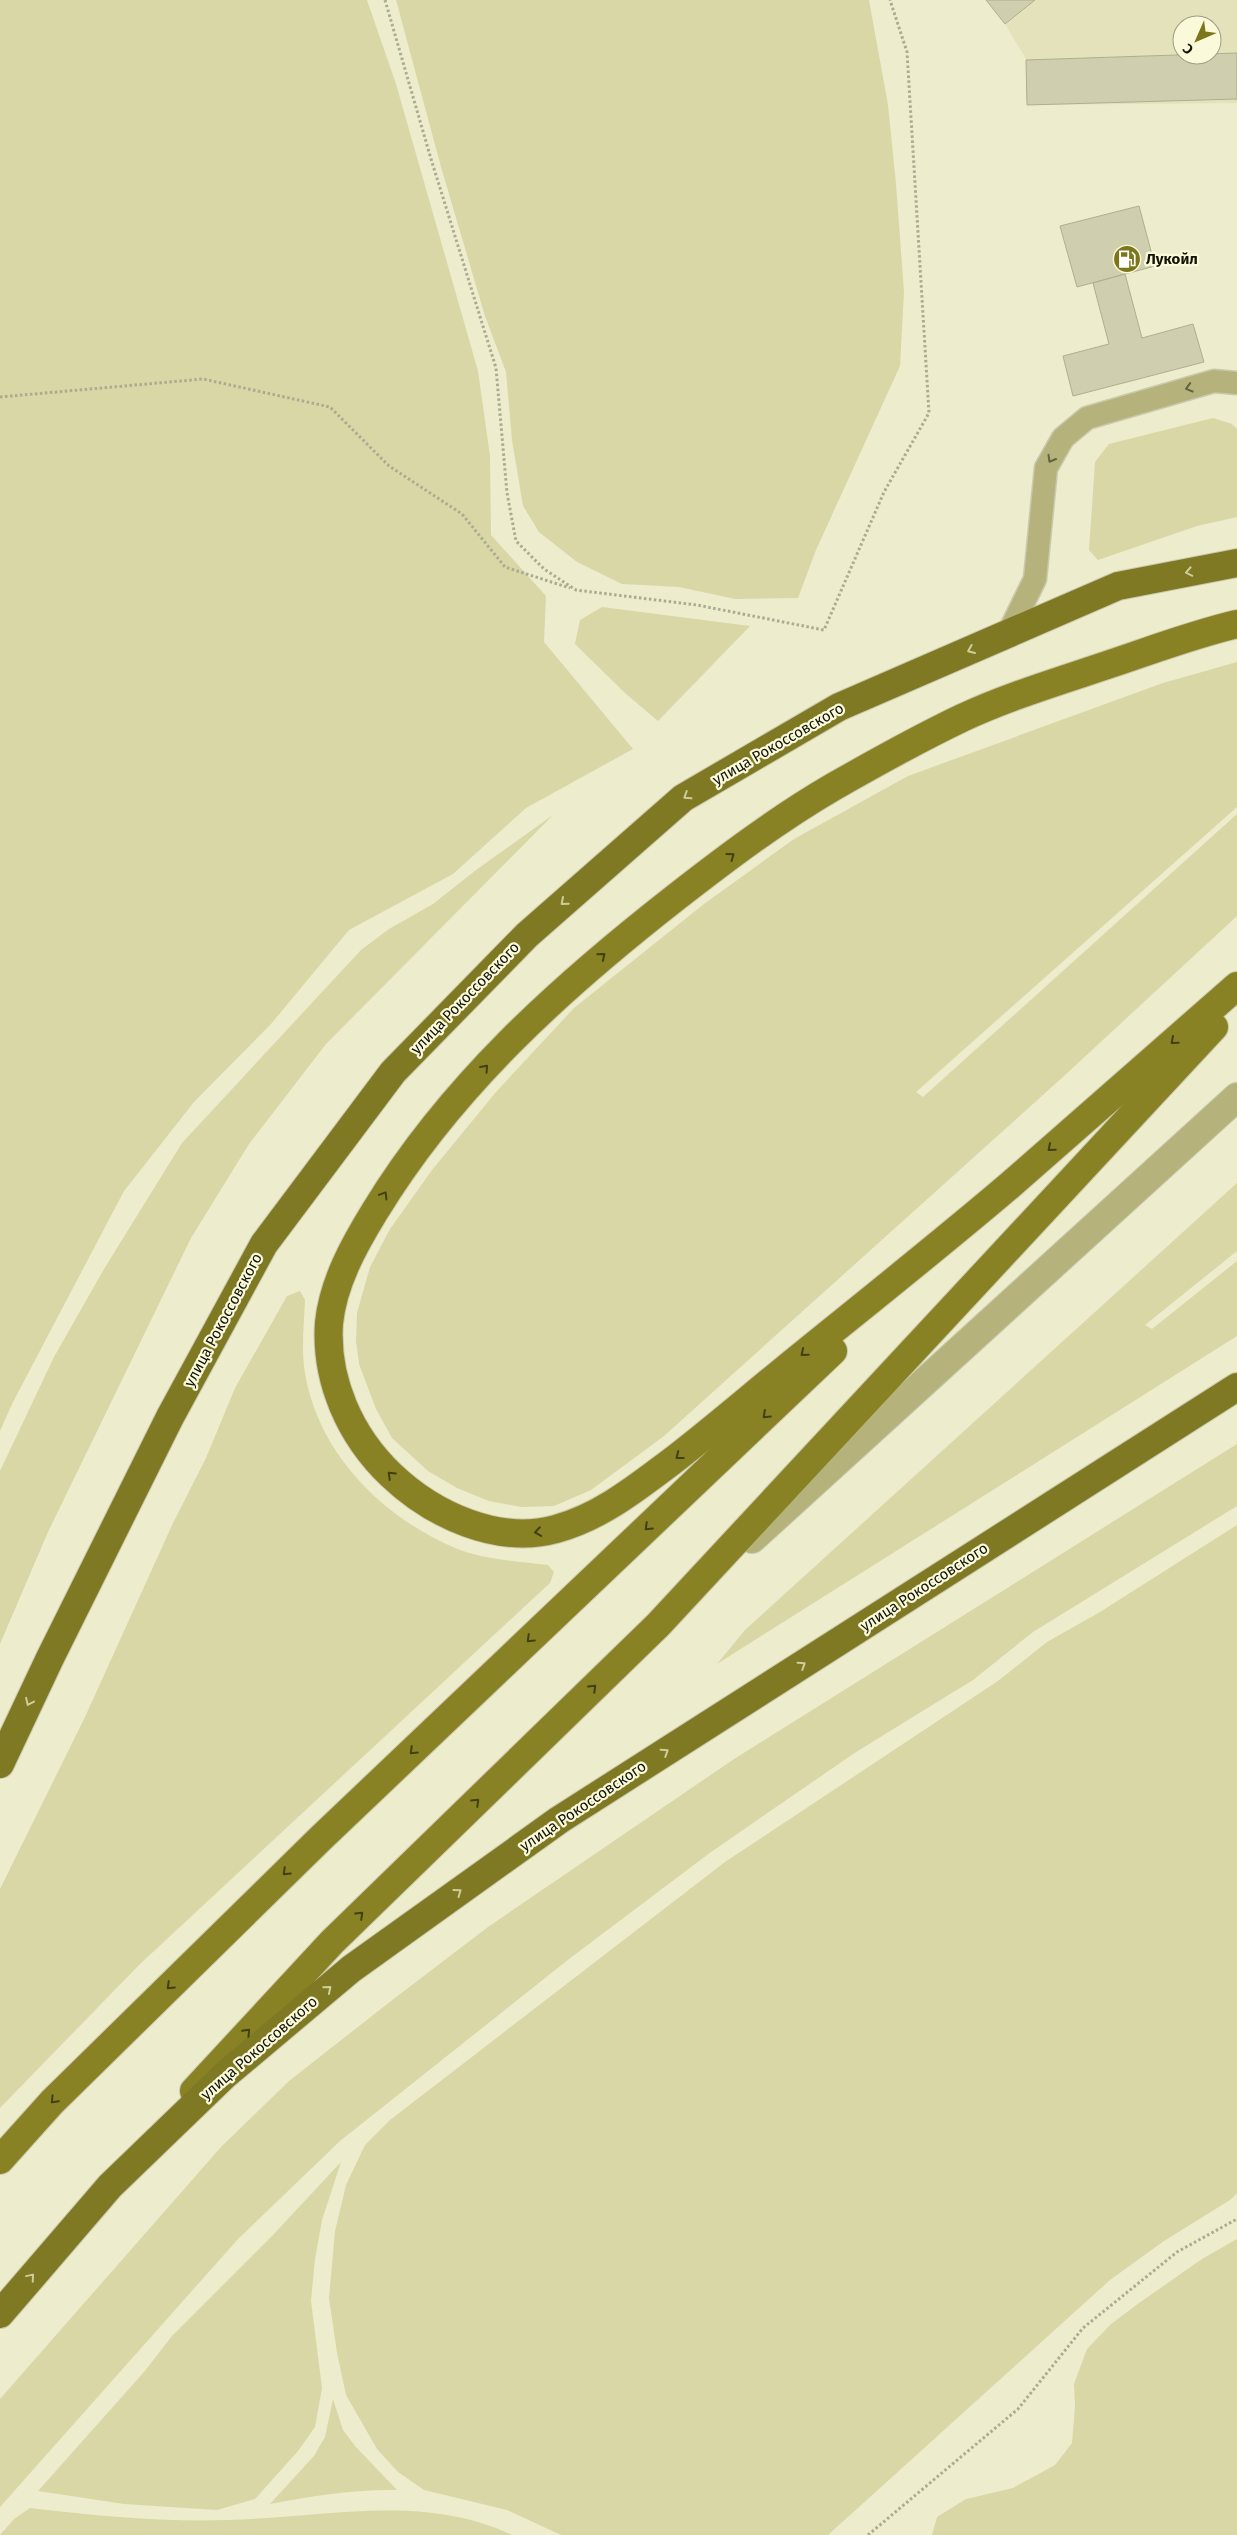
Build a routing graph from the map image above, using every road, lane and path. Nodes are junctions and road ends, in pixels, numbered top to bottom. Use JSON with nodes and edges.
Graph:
{"nodes":[{"id":1,"x":385,"y":0,"type":"edge"},
{"id":2,"x":890,"y":0,"type":"edge"},
{"id":3,"x":1237,"y":382,"type":"edge"},
{"id":4,"x":0,"y":397,"type":"edge"},
{"id":5,"x":1237,"y":563,"type":"edge"},
{"id":6,"x":576,"y":590,"type":"junction"},
{"id":7,"x":1237,"y":624,"type":"edge"},
{"id":8,"x":1008,"y":634,"type":"junction"},
{"id":9,"x":1237,"y":986,"type":"edge"},
{"id":10,"x":1237,"y":1002,"type":"edge"},
{"id":11,"x":1237,"y":1097,"type":"edge"},
{"id":12,"x":1004,"y":1189,"type":"junction"},
{"id":13,"x":1237,"y":1387,"type":"edge"},
{"id":14,"x":658,"y":1625,"type":"junction"},
{"id":15,"x":0,"y":1764,"type":"edge"},
{"id":16,"x":0,"y":2160,"type":"edge"},
{"id":17,"x":110,"y":2186,"type":"junction"},
{"id":18,"x":1237,"y":2220,"type":"edge"},
{"id":19,"x":0,"y":2314,"type":"edge"},
{"id":20,"x":868,"y":2535,"type":"edge"}],
"edges":[{"from":1,"to":6,"type":"path"},
{"from":2,"to":6,"type":"path"},
{"from":3,"to":8,"type":"lane","one_way":true},
{"from":4,"to":6,"type":"path"},
{"from":5,"to":8,"type":"highway","name":"улица Рокоссовского","one_way":true},
{"from":12,"to":7,"type":"main road","one_way":true},
{"from":8,"to":15,"type":"highway","name":"улица Рокоссовского","one_way":true},
{"from":9,"to":12,"type":"main road","one_way":true},
{"from":10,"to":14,"type":"main road"},
{"from":11,"to":14,"type":"street"},
{"from":12,"to":16,"type":"main road","one_way":true},
{"from":17,"to":13,"type":"highway","name":"улица Рокоссовского","one_way":true},
{"from":17,"to":14,"type":"main road","one_way":true},
{"from":19,"to":17,"type":"highway","name":"улица Рокоссовского","one_way":true},
{"from":18,"to":20,"type":"path"}]}
